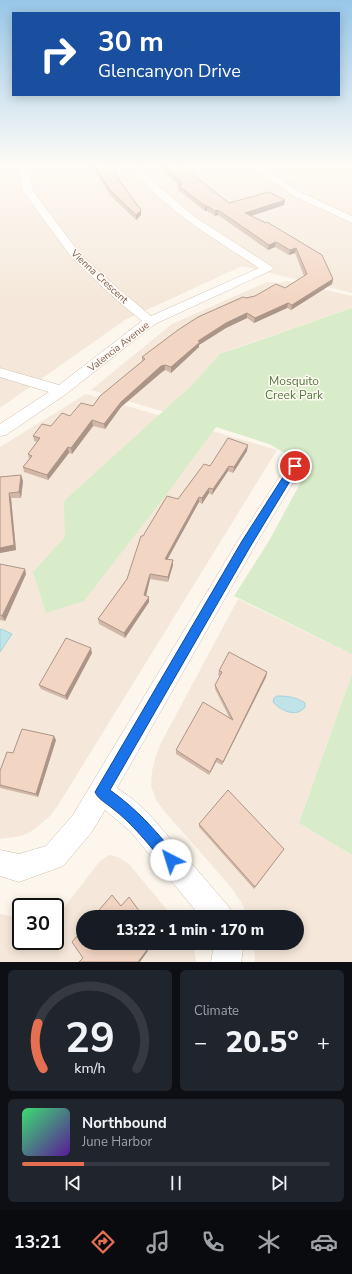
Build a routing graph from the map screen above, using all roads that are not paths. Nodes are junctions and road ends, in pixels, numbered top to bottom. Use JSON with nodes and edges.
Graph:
{"nodes":[{"id":1,"x":42,"y":210,"type":"edge"},
{"id":2,"x":180,"y":210,"type":"edge"},
{"id":3,"x":331,"y":210,"type":"edge"},
{"id":4,"x":352,"y":220,"type":"edge"},
{"id":5,"x":150,"y":321,"type":"junction"},
{"id":6,"x":0,"y":372,"type":"edge"},
{"id":7,"x":61,"y":391,"type":"junction"},
{"id":8,"x":0,"y":431,"type":"edge"},
{"id":9,"x":295,"y":466,"type":"dead end"},
{"id":10,"x":101,"y":792,"type":"junction"},
{"id":11,"x":0,"y":863,"type":"edge"},
{"id":12,"x":213,"y":910,"type":"edge"},
{"id":13,"x":228,"y":950,"type":"edge"},
{"id":14,"x":226,"y":962,"type":"edge"}],
"edges":[{"from":1,"to":5,"type":"street","name":"Vienna Crescent"},
{"from":2,"to":5,"type":"street","name":"Valencia Avenue"},
{"from":3,"to":4,"type":"street"},
{"from":5,"to":7,"type":"street","name":"Valencia Avenue"},
{"from":6,"to":7,"type":"street"},
{"from":7,"to":8,"type":"street","name":"Valencia Avenue"},
{"from":9,"to":10,"type":"street"},
{"from":10,"to":11,"type":"street"},
{"from":10,"to":12,"type":"street"},
{"from":13,"to":14,"type":"street"}]}
